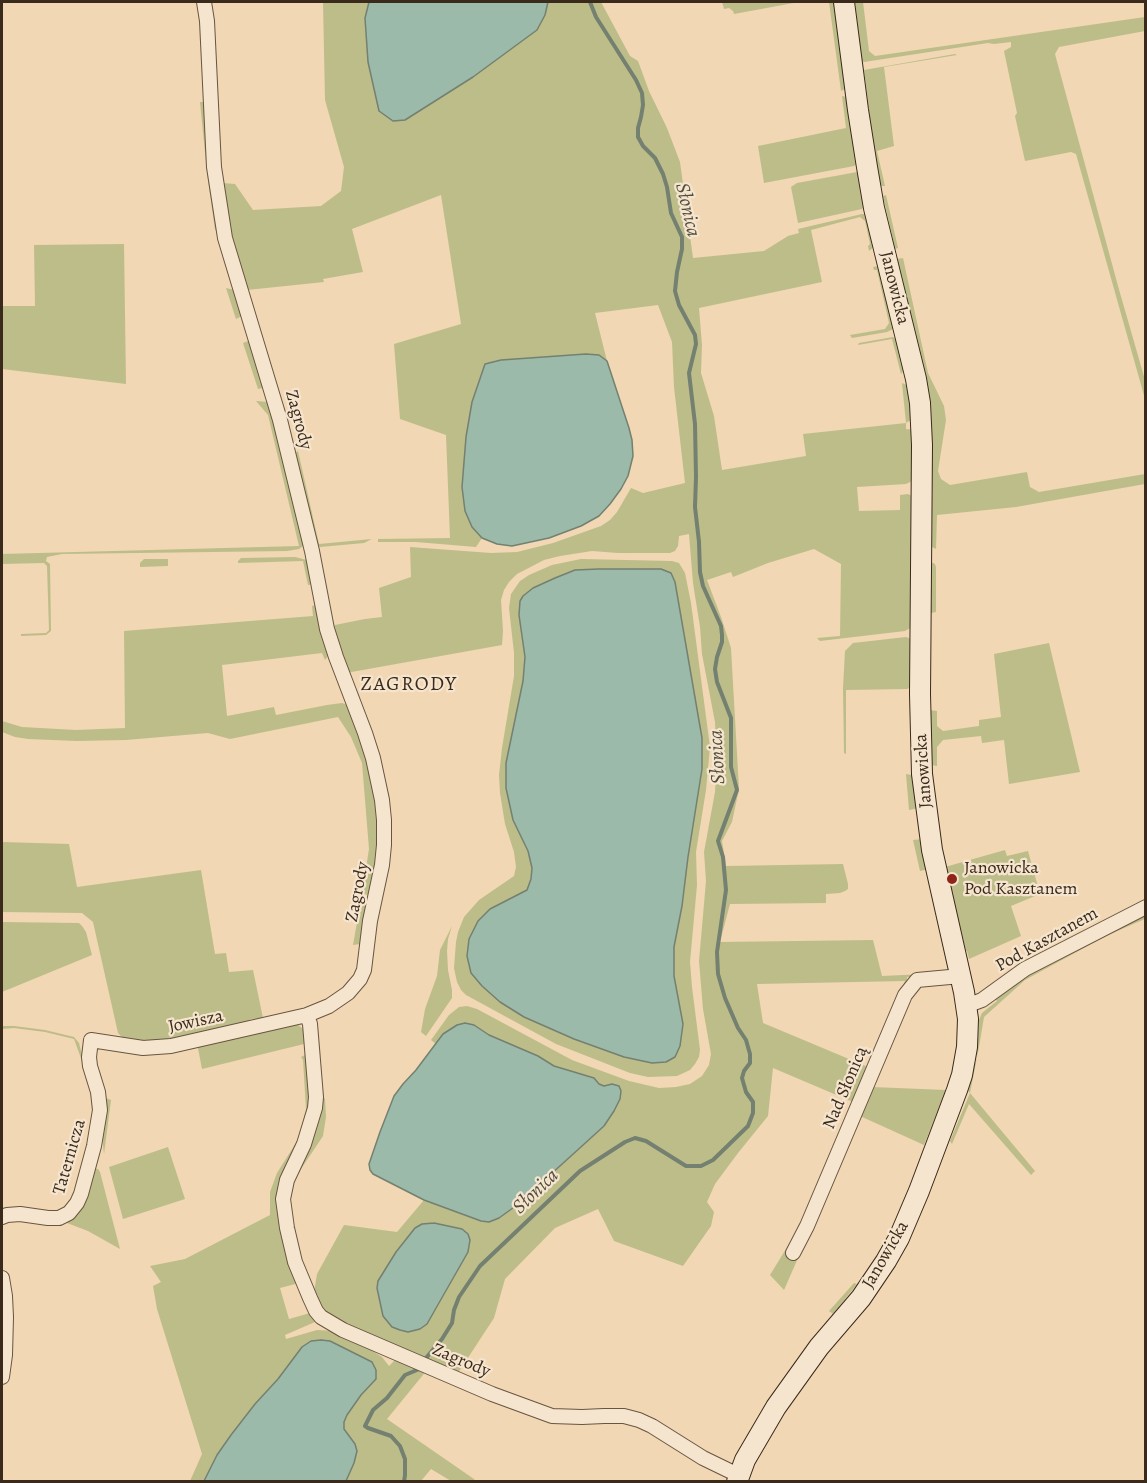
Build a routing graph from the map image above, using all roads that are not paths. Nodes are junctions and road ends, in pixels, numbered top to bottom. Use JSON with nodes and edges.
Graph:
{"nodes":[{"id":1,"x":204,"y":2,"type":"edge"},
{"id":2,"x":844,"y":2,"type":"edge"},
{"id":3,"x":1146,"y":907,"type":"edge"},
{"id":4,"x":961,"y":976,"type":"junction"},
{"id":5,"x":966,"y":1006,"type":"junction"},
{"id":6,"x":307,"y":1016,"type":"junction"},
{"id":7,"x":91,"y":1040,"type":"joint"},
{"id":8,"x":2,"y":1217,"type":"edge"},
{"id":9,"x":793,"y":1253,"type":"dead end"},
{"id":10,"x":2,"y":1278,"type":"edge"},
{"id":11,"x":2,"y":1377,"type":"edge"},
{"id":12,"x":738,"y":1478,"type":"edge"}],
"edges":[{"from":1,"to":6,"type":"street","name":"Zagrody"},
{"from":2,"to":4,"type":"street","name":"Janowicka"},
{"from":3,"to":5,"type":"street","name":"Pod Kasztanem"},
{"from":4,"to":5,"type":"street","name":"Janowicka"},
{"from":4,"to":9,"type":"street","name":"Nad Słonicą"},
{"from":5,"to":12,"type":"street","name":"Janowicka"},
{"from":6,"to":7,"type":"street","name":"Jowisza"},
{"from":6,"to":12,"type":"street","name":"Zagrody"},
{"from":7,"to":8,"type":"street","name":"Taternicza"},
{"from":10,"to":11,"type":"street"}]}
